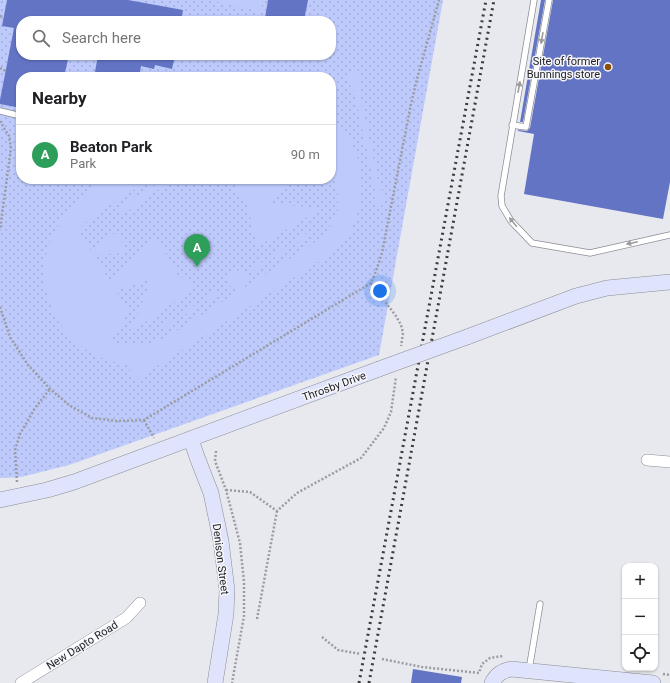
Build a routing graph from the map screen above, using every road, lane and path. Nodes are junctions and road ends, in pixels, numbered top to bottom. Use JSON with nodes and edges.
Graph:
{"nodes":[{"id":1,"x":439,"y":0,"type":"edge"},
{"id":2,"x":534,"y":0,"type":"edge"},
{"id":3,"x":550,"y":0,"type":"edge"},
{"id":4,"x":0,"y":69,"type":"edge"},
{"id":5,"x":6,"y":71,"type":"dead end"},
{"id":6,"x":0,"y":111,"type":"edge"},
{"id":7,"x":16,"y":115,"type":"edge"},
{"id":8,"x":0,"y":121,"type":"edge"},
{"id":9,"x":512,"y":125,"type":"junction"},
{"id":10,"x":0,"y":230,"type":"edge"},
{"id":11,"x":670,"y":235,"type":"edge"},
{"id":12,"x":670,"y":282,"type":"edge"},
{"id":13,"x":371,"y":283,"type":"junction"},
{"id":14,"x":0,"y":307,"type":"edge"},
{"id":15,"x":400,"y":349,"type":"dead end"},
{"id":16,"x":397,"y":373,"type":"dead end"},
{"id":17,"x":50,"y":389,"type":"junction"},
{"id":18,"x":144,"y":420,"type":"junction"},
{"id":19,"x":154,"y":438,"type":"dead end"},
{"id":20,"x":191,"y":439,"type":"junction"},
{"id":21,"x":216,"y":451,"type":"dead end"},
{"id":22,"x":647,"y":460,"type":"dead end"},
{"id":23,"x":670,"y":462,"type":"edge"},
{"id":24,"x":226,"y":490,"type":"junction"},
{"id":25,"x":18,"y":497,"type":"junction"},
{"id":26,"x":0,"y":500,"type":"edge"},
{"id":27,"x":277,"y":511,"type":"junction"},
{"id":28,"x":140,"y":603,"type":"dead end"},
{"id":29,"x":540,"y":604,"type":"dead end"},
{"id":30,"x":257,"y":619,"type":"dead end"},
{"id":31,"x":322,"y":637,"type":"dead end"},
{"id":32,"x":361,"y":654,"type":"dead end"},
{"id":33,"x":382,"y":659,"type":"dead end"},
{"id":34,"x":529,"y":671,"type":"junction"},
{"id":35,"x":479,"y":673,"type":"dead end"},
{"id":36,"x":621,"y":681,"type":"edge"},
{"id":37,"x":21,"y":683,"type":"edge"},
{"id":38,"x":215,"y":683,"type":"edge"},
{"id":39,"x":232,"y":683,"type":"edge"},
{"id":40,"x":492,"y":683,"type":"edge"},
{"id":41,"x":653,"y":683,"type":"edge"}],
"edges":[{"from":1,"to":13,"type":"path"},
{"from":9,"to":2,"type":"lane","one_way":true},
{"from":3,"to":9,"type":"lane","one_way":true},
{"from":4,"to":5,"type":"path"},
{"from":6,"to":7,"type":"lane"},
{"from":8,"to":10,"type":"path"},
{"from":11,"to":9,"type":"lane","one_way":true},
{"from":12,"to":20,"type":"main road","name":"Throsby Drive","bridge":true},
{"from":13,"to":15,"type":"path"},
{"from":13,"to":18,"type":"path"},
{"from":14,"to":17,"type":"path"},
{"from":16,"to":27,"type":"path"},
{"from":17,"to":18,"type":"path"},
{"from":17,"to":25,"type":"path"},
{"from":18,"to":19,"type":"path"},
{"from":20,"to":25,"type":"main road","name":"Throsby Drive"},
{"from":20,"to":38,"type":"main road","name":"Denison Street"},
{"from":21,"to":24,"type":"path"},
{"from":22,"to":23,"type":"street"},
{"from":24,"to":27,"type":"path"},
{"from":24,"to":39,"type":"path"},
{"from":25,"to":26,"type":"main road","name":"Throsby Drive"},
{"from":27,"to":30,"type":"path"},
{"from":28,"to":37,"type":"street","name":"New Dapto Road"},
{"from":29,"to":34,"type":"lane"},
{"from":31,"to":32,"type":"path"},
{"from":33,"to":35,"type":"path"},
{"from":34,"to":36,"type":"main road"},
{"from":34,"to":40,"type":"main road"},
{"from":36,"to":41,"type":"main road"}]}
